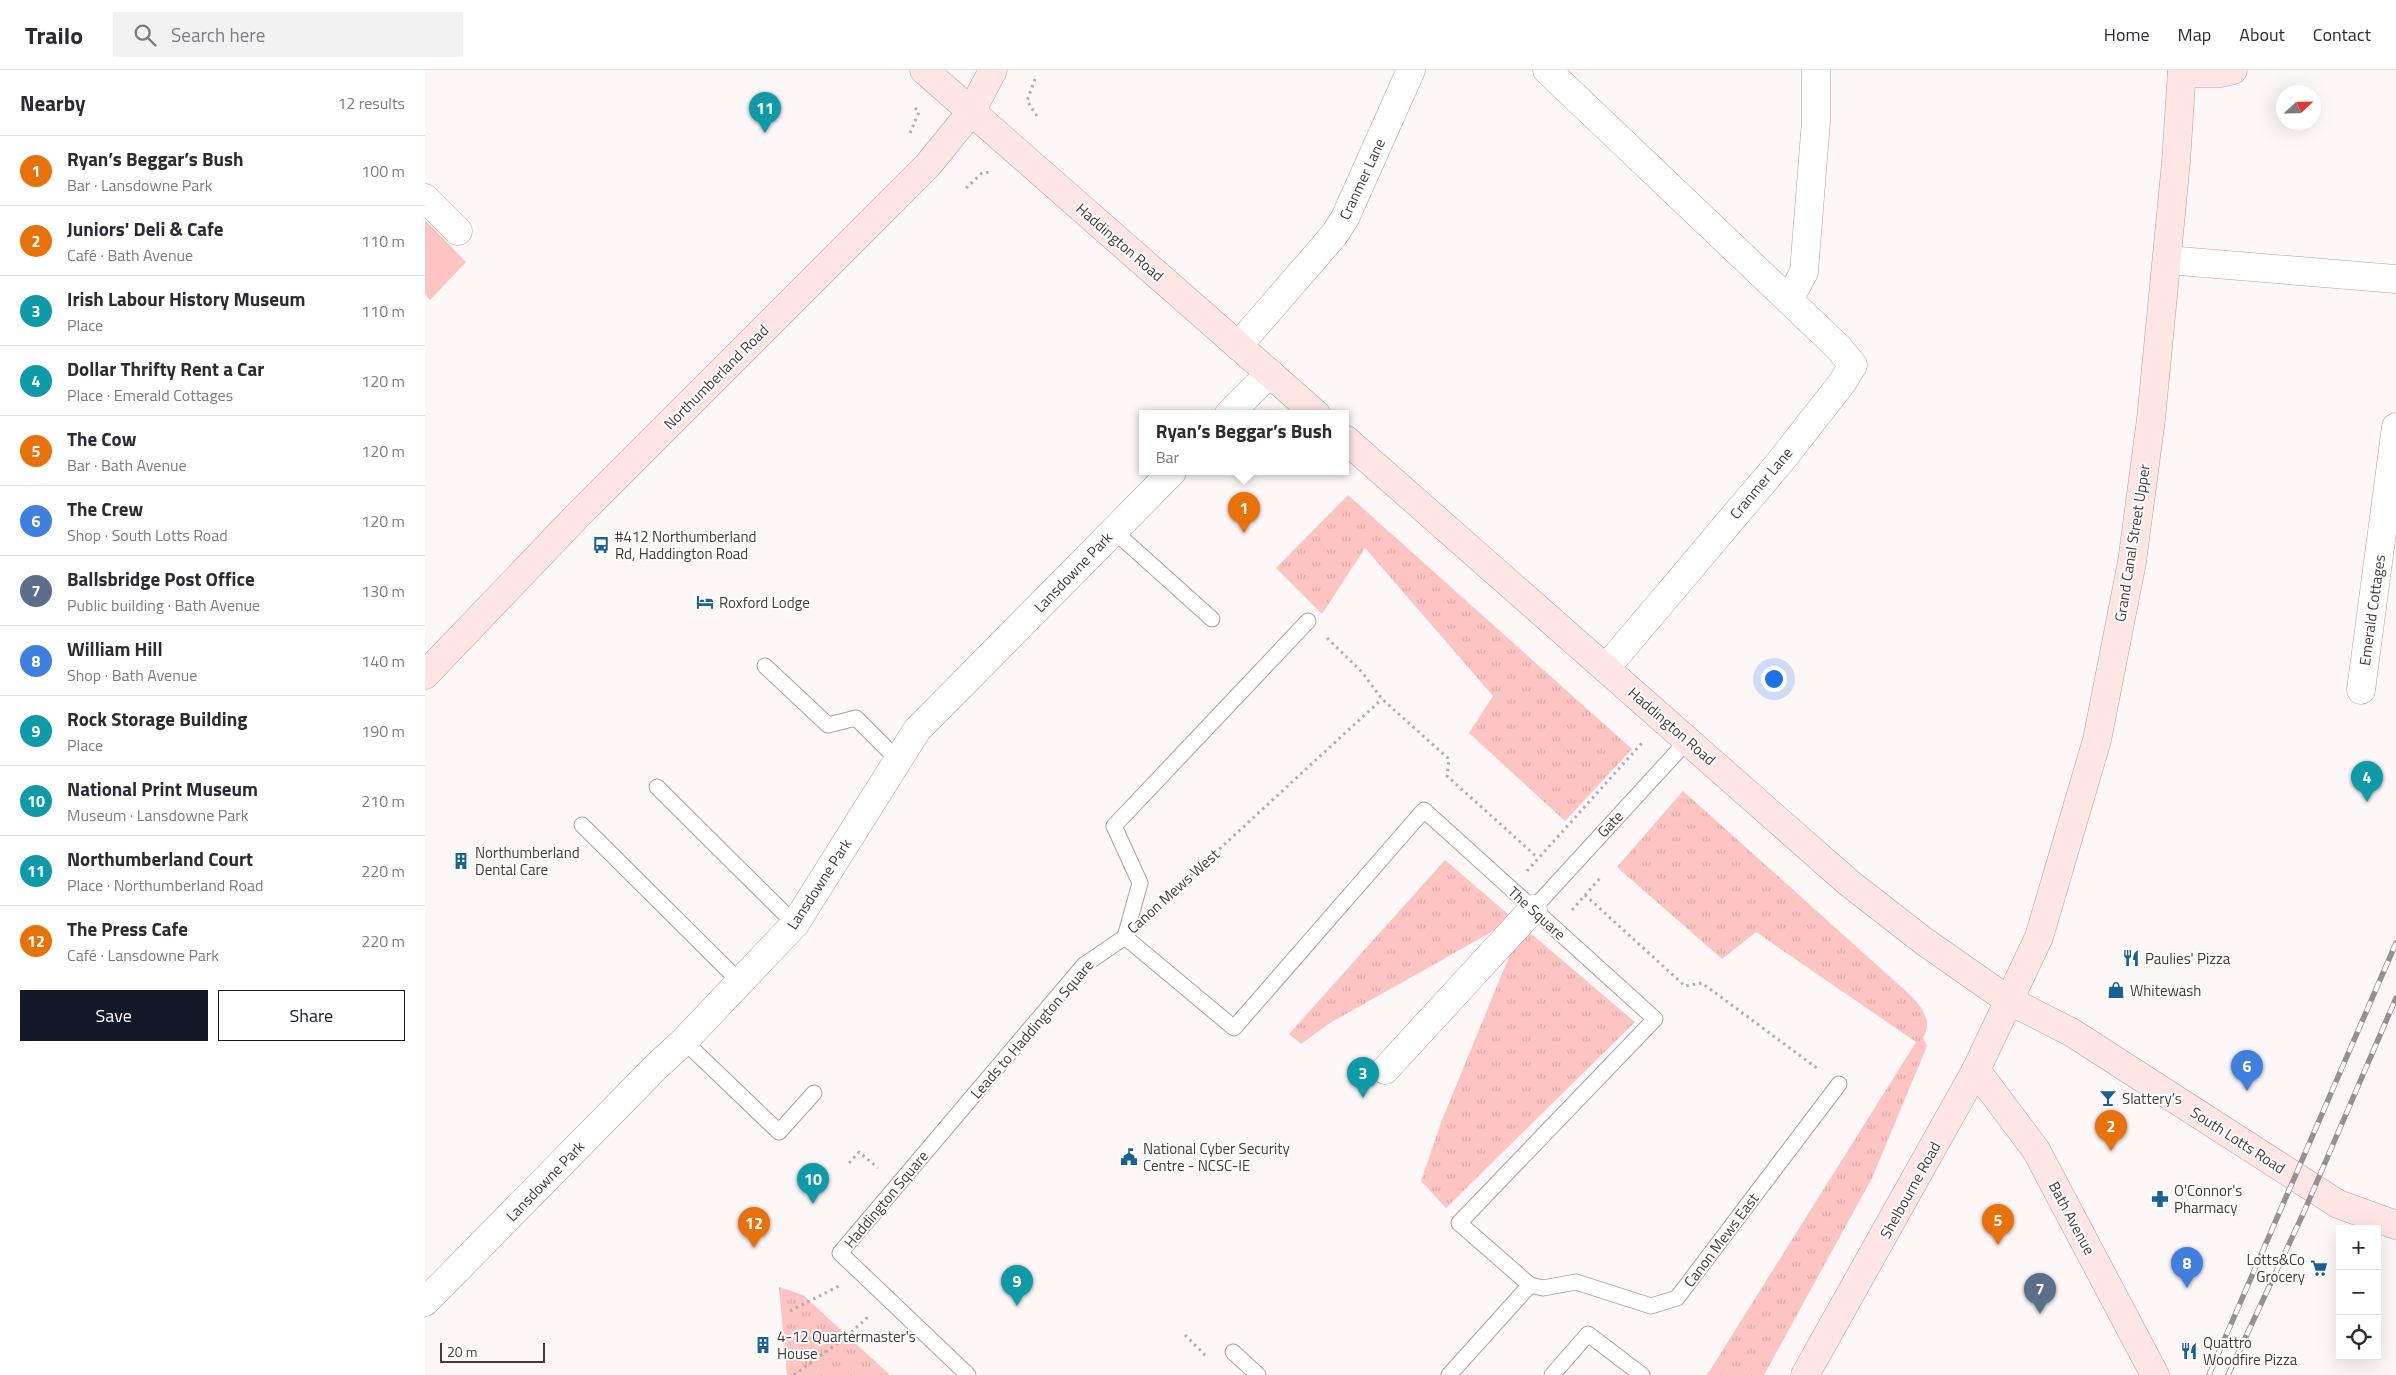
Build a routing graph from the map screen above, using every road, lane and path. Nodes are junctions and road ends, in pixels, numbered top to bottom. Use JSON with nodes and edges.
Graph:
{"nodes":[{"id":1,"x":924,"y":70,"type":"edge"},
{"id":2,"x":993,"y":70,"type":"edge"},
{"id":3,"x":1411,"y":70,"type":"edge"},
{"id":4,"x":1547,"y":70,"type":"edge"},
{"id":5,"x":1816,"y":70,"type":"edge"},
{"id":6,"x":2233,"y":70,"type":"edge"},
{"id":7,"x":2182,"y":72,"type":"edge"},
{"id":8,"x":1035,"y":79,"type":"dead end"},
{"id":9,"x":912,"y":105,"type":"dead end"},
{"id":10,"x":971,"y":112,"type":"junction"},
{"id":11,"x":1037,"y":116,"type":"dead end"},
{"id":12,"x":908,"y":136,"type":"dead end"},
{"id":13,"x":993,"y":172,"type":"dead end"},
{"id":14,"x":966,"y":188,"type":"dead end"},
{"id":15,"x":425,"y":198,"type":"edge"},
{"id":16,"x":457,"y":231,"type":"dead end"},
{"id":17,"x":2167,"y":260,"type":"junction"},
{"id":18,"x":2396,"y":279,"type":"edge"},
{"id":19,"x":1789,"y":300,"type":"junction"},
{"id":20,"x":1238,"y":346,"type":"junction"},
{"id":21,"x":1269,"y":373,"type":"junction"},
{"id":22,"x":1233,"y":410,"type":"edge"},
{"id":23,"x":1311,"y":410,"type":"edge"},
{"id":24,"x":2395,"y":437,"type":"edge"},
{"id":25,"x":1349,"y":443,"type":"edge"},
{"id":26,"x":1169,"y":475,"type":"edge"},
{"id":27,"x":1114,"y":531,"type":"junction"},
{"id":28,"x":1211,"y":619,"type":"dead end"},
{"id":29,"x":1308,"y":621,"type":"joint"},
{"id":30,"x":765,"y":666,"type":"dead end"},
{"id":31,"x":1606,"y":668,"type":"junction"},
{"id":32,"x":425,"y":675,"type":"edge"},
{"id":33,"x":2361,"y":690,"type":"dead end"},
{"id":34,"x":1382,"y":699,"type":"junction"},
{"id":35,"x":1664,"y":719,"type":"junction"},
{"id":36,"x":1688,"y":740,"type":"junction"},
{"id":37,"x":899,"y":760,"type":"junction"},
{"id":38,"x":657,"y":787,"type":"dead end"},
{"id":39,"x":583,"y":825,"type":"dead end"},
{"id":40,"x":1539,"y":858,"type":"junction"},
{"id":41,"x":1511,"y":889,"type":"junction"},
{"id":42,"x":1585,"y":895,"type":"dead end"},
{"id":43,"x":1162,"y":903,"type":"dead end"},
{"id":44,"x":1533,"y":909,"type":"junction"},
{"id":45,"x":795,"y":924,"type":"junction"},
{"id":46,"x":1125,"y":937,"type":"junction"},
{"id":47,"x":740,"y":982,"type":"junction"},
{"id":48,"x":2008,"y":1000,"type":"junction"},
{"id":49,"x":685,"y":1041,"type":"junction"},
{"id":50,"x":1385,"y":1070,"type":"dead end"},
{"id":51,"x":1976,"y":1070,"type":"junction"},
{"id":52,"x":1839,"y":1084,"type":"joint"},
{"id":53,"x":814,"y":1093,"type":"dead end"},
{"id":54,"x":949,"y":1123,"type":"joint"},
{"id":55,"x":849,"y":1163,"type":"dead end"},
{"id":56,"x":898,"y":1185,"type":"junction"},
{"id":57,"x":2396,"y":1225,"type":"edge"},
{"id":58,"x":863,"y":1275,"type":"junction"},
{"id":59,"x":1530,"y":1286,"type":"junction"},
{"id":60,"x":888,"y":1299,"type":"junction"},
{"id":61,"x":425,"y":1302,"type":"edge"},
{"id":62,"x":789,"y":1311,"type":"dead end"},
{"id":63,"x":1185,"y":1335,"type":"dead end"},
{"id":64,"x":1233,"y":1352,"type":"dead end"},
{"id":65,"x":1213,"y":1362,"type":"dead end"},
{"id":66,"x":794,"y":1375,"type":"edge"},
{"id":67,"x":968,"y":1375,"type":"edge"},
{"id":68,"x":1258,"y":1375,"type":"edge"},
{"id":69,"x":1449,"y":1375,"type":"edge"},
{"id":70,"x":1552,"y":1375,"type":"edge"},
{"id":71,"x":1642,"y":1375,"type":"edge"},
{"id":72,"x":1805,"y":1375,"type":"edge"},
{"id":73,"x":2155,"y":1375,"type":"edge"}],
"edges":[{"from":1,"to":10,"type":"main road","name":"Haddington Road"},
{"from":2,"to":10,"type":"main road","name":"Northumberland Road"},
{"from":3,"to":20,"type":"street","name":"Cranmer Lane"},
{"from":4,"to":19,"type":"street","name":"Cranmer Lane"},
{"from":5,"to":19,"type":"street"},
{"from":6,"to":7,"type":"main road"},
{"from":7,"to":17,"type":"main road","name":"Grand Canal Street Upper"},
{"from":8,"to":11,"type":"path"},
{"from":9,"to":12,"type":"path"},
{"from":10,"to":20,"type":"main road","name":"Haddington Road"},
{"from":10,"to":32,"type":"main road","name":"Northumberland Road"},
{"from":13,"to":14,"type":"path"},
{"from":15,"to":16,"type":"street"},
{"from":17,"to":18,"type":"street"},
{"from":17,"to":48,"type":"main road","name":"Grand Canal Street Upper"},
{"from":19,"to":31,"type":"street","name":"Cranmer Lane"},
{"from":20,"to":21,"type":"main road","name":"Haddington Road"},
{"from":21,"to":22,"type":"street"},
{"from":21,"to":23,"type":"main road","name":"Haddington Road"},
{"from":24,"to":33,"type":"street","name":"Emerald Cottages"},
{"from":25,"to":31,"type":"main road","name":"Haddington Road"},
{"from":26,"to":27,"type":"street","name":"Lansdowne Park"},
{"from":27,"to":28,"type":"lane"},
{"from":27,"to":37,"type":"street","name":"Lansdowne Park"},
{"from":29,"to":34,"type":"path"},
{"from":29,"to":46,"type":"lane","name":"Canon Mews West"},
{"from":30,"to":37,"type":"lane"},
{"from":31,"to":35,"type":"main road","name":"Haddington Road"},
{"from":34,"to":40,"type":"path"},
{"from":34,"to":43,"type":"path","name":"Canon Mews West"},
{"from":35,"to":36,"type":"main road","name":"Haddington Road"},
{"from":35,"to":40,"type":"path"},
{"from":36,"to":44,"type":"lane","name":"Gate"},
{"from":36,"to":48,"type":"main road","name":"Haddington Road"},
{"from":37,"to":45,"type":"street","name":"Lansdowne Park"},
{"from":38,"to":45,"type":"lane"},
{"from":39,"to":47,"type":"lane"},
{"from":40,"to":41,"type":"path"},
{"from":41,"to":44,"type":"lane","name":"The Square"},
{"from":41,"to":46,"type":"lane","name":"The Square"},
{"from":42,"to":52,"type":"path"},
{"from":44,"to":50,"type":"street"},
{"from":44,"to":59,"type":"lane","name":"The Square"},
{"from":45,"to":47,"type":"street","name":"Lansdowne Park"},
{"from":46,"to":54,"type":"lane","name":"Leads to Haddington Square"},
{"from":47,"to":49,"type":"street","name":"Lansdowne Park"},
{"from":48,"to":51,"type":"main road","name":"Shelbourne Road"},
{"from":48,"to":57,"type":"main road","name":"South Lotts Road"},
{"from":49,"to":53,"type":"lane"},
{"from":49,"to":61,"type":"street","name":"Lansdowne Park"},
{"from":51,"to":72,"type":"main road","name":"Shelbourne Road"},
{"from":51,"to":73,"type":"main road","name":"Bath Avenue"},
{"from":52,"to":59,"type":"lane","name":"Canon Mews East"},
{"from":54,"to":56,"type":"lane","name":"Haddington Square"},
{"from":55,"to":56,"type":"path"},
{"from":56,"to":58,"type":"lane","name":"Haddington Square"},
{"from":58,"to":60,"type":"lane","name":"Haddington Square"},
{"from":58,"to":62,"type":"path"},
{"from":59,"to":69,"type":"lane"},
{"from":60,"to":66,"type":"path"},
{"from":60,"to":67,"type":"lane","name":"Haddington Square"},
{"from":63,"to":65,"type":"path"},
{"from":64,"to":68,"type":"lane"},
{"from":70,"to":71,"type":"lane"}]}
